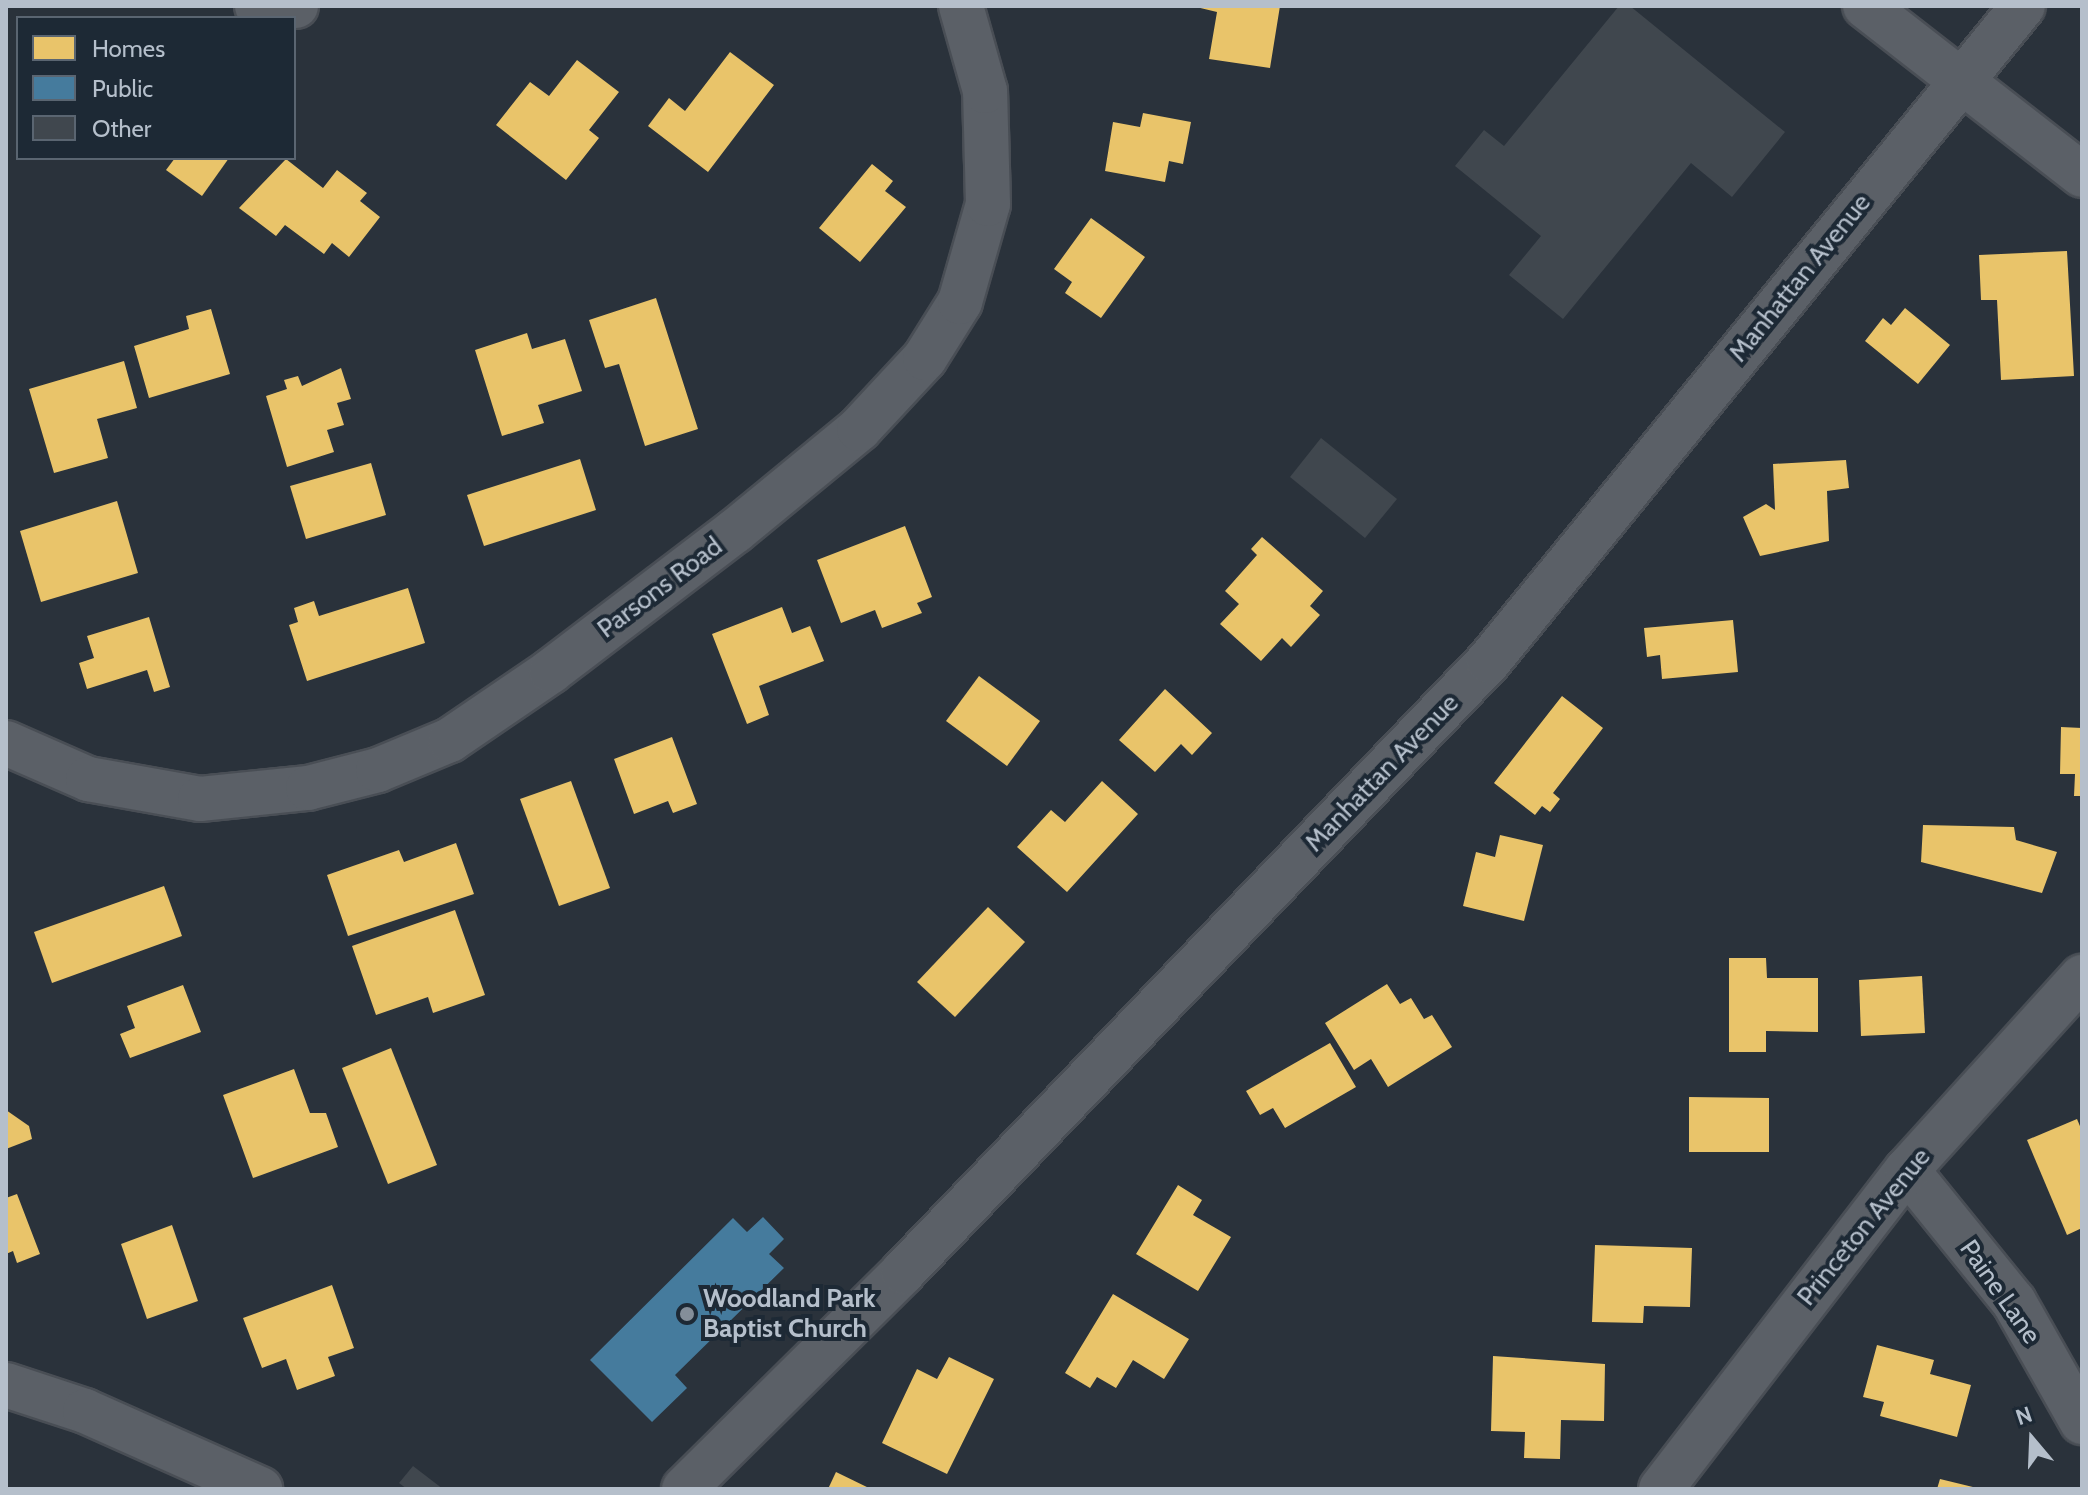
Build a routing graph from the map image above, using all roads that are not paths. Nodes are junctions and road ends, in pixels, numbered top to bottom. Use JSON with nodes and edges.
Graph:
{"nodes":[{"id":1,"x":257,"y":6,"type":"edge"},
{"id":2,"x":296,"y":6,"type":"edge"},
{"id":3,"x":961,"y":6,"type":"edge"},
{"id":4,"x":1867,"y":6,"type":"edge"},
{"id":5,"x":2023,"y":6,"type":"edge"},
{"id":6,"x":1961,"y":81,"type":"junction"},
{"id":7,"x":2082,"y":175,"type":"edge"},
{"id":8,"x":6,"y":743,"type":"edge"},
{"id":9,"x":2082,"y":977,"type":"edge"},
{"id":10,"x":1907,"y":1170,"type":"junction"},
{"id":11,"x":6,"y":1385,"type":"edge"},
{"id":12,"x":2082,"y":1422,"type":"edge"},
{"id":13,"x":260,"y":1489,"type":"edge"},
{"id":14,"x":684,"y":1489,"type":"edge"},
{"id":15,"x":1661,"y":1489,"type":"edge"}],
"edges":[{"from":1,"to":2,"type":"street"},
{"from":3,"to":8,"type":"street","name":"Parsons Road"},
{"from":4,"to":6,"type":"street"},
{"from":5,"to":6,"type":"street","name":"Manhattan Avenue"},
{"from":6,"to":7,"type":"street"},
{"from":6,"to":14,"type":"street","name":"Manhattan Avenue"},
{"from":9,"to":10,"type":"street","name":"Princeton Avenue"},
{"from":10,"to":12,"type":"street","name":"Paine Lane"},
{"from":10,"to":15,"type":"street","name":"Princeton Avenue"},
{"from":11,"to":13,"type":"street"}]}
